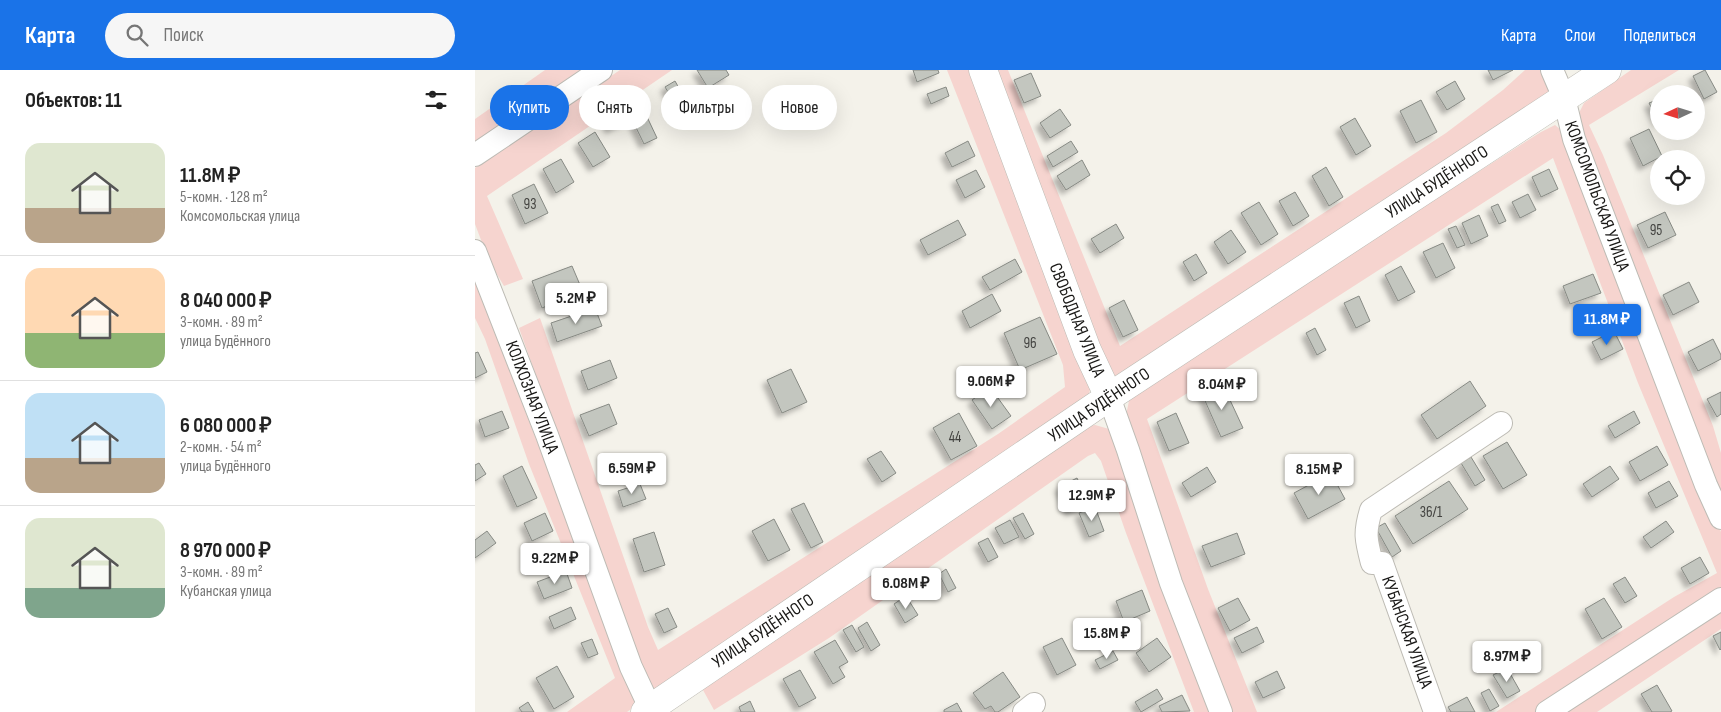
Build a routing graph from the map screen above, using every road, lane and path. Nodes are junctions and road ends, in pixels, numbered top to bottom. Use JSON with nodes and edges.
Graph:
{"nodes":[{"id":1,"x":601,"y":70,"type":"edge"},
{"id":2,"x":983,"y":70,"type":"edge"},
{"id":3,"x":1552,"y":70,"type":"edge"},
{"id":4,"x":1607,"y":70,"type":"edge"},
{"id":5,"x":1564,"y":98,"type":"junction"},
{"id":6,"x":475,"y":155,"type":"edge"},
{"id":7,"x":475,"y":251,"type":"edge"},
{"id":8,"x":1109,"y":397,"type":"junction"},
{"id":9,"x":1501,"y":423,"type":"dead end"},
{"id":10,"x":1721,"y":518,"type":"edge"},
{"id":11,"x":1721,"y":598,"type":"edge"},
{"id":12,"x":649,"y":711,"type":"edge"},
{"id":13,"x":1221,"y":712,"type":"edge"},
{"id":14,"x":1435,"y":712,"type":"edge"},
{"id":15,"x":1547,"y":712,"type":"edge"}],
"edges":[{"from":1,"to":6,"type":"street"},
{"from":2,"to":8,"type":"street","name":"СВОБОДНАЯ УЛИЦА"},
{"from":3,"to":5,"type":"street","name":"КОМСОМОЛЬСКАЯ УЛИЦА"},
{"from":4,"to":5,"type":"street","name":"УЛИЦА БУДЁННОГО"},
{"from":5,"to":8,"type":"street","name":"УЛИЦА БУДЁННОГО"},
{"from":5,"to":10,"type":"street","name":"КОМСОМОЛЬСКАЯ УЛИЦА"},
{"from":7,"to":12,"type":"street","name":"КОЛХОЗНАЯ УЛИЦА"},
{"from":8,"to":12,"type":"street","name":"УЛИЦА БУДЁННОГО"},
{"from":8,"to":13,"type":"street","name":"СВОБОДНАЯ УЛИЦА"},
{"from":9,"to":14,"type":"street","name":"КУБАНСКАЯ УЛИЦА"},
{"from":11,"to":15,"type":"street"}]}
